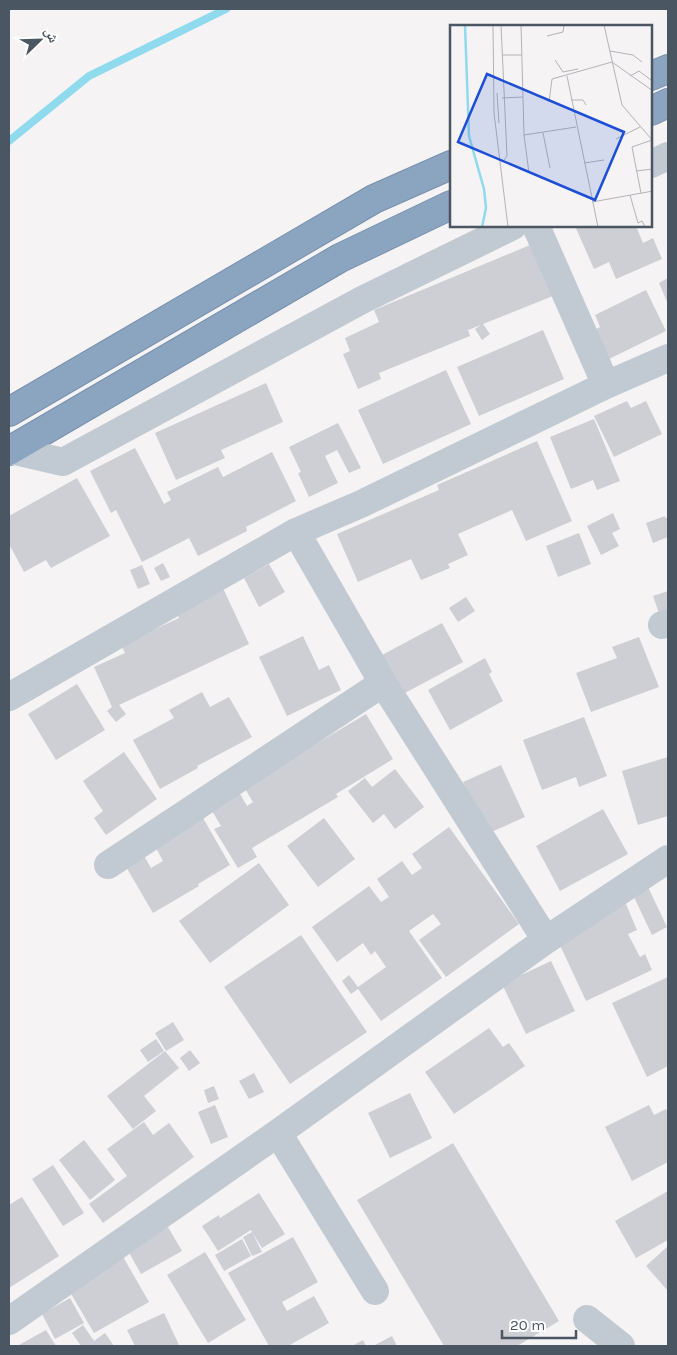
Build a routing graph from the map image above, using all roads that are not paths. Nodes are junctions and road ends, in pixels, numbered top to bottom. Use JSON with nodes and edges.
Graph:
{"nodes":[{"id":1,"x":668,"y":69,"type":"edge"},
{"id":2,"x":652,"y":76,"type":"edge"},
{"id":3,"x":668,"y":103,"type":"edge"},
{"id":4,"x":652,"y":111,"type":"edge"},
{"id":5,"x":668,"y":156,"type":"edge"},
{"id":6,"x":652,"y":164,"type":"edge"},
{"id":7,"x":450,"y":165,"type":"edge"},
{"id":8,"x":450,"y":205,"type":"edge"},
{"id":9,"x":509,"y":228,"type":"edge"},
{"id":10,"x":537,"y":228,"type":"edge"},
{"id":11,"x":668,"y":358,"type":"edge"},
{"id":12,"x":606,"y":385,"type":"junction"},
{"id":13,"x":9,"y":412,"type":"edge"},
{"id":14,"x":10,"y":451,"type":"edge"},
{"id":15,"x":296,"y":532,"type":"junction"},
{"id":16,"x":383,"y":683,"type":"junction"},
{"id":17,"x":9,"y":697,"type":"edge"},
{"id":18,"x":668,"y":859,"type":"edge"},
{"id":19,"x":108,"y":865,"type":"dead end"},
{"id":20,"x":546,"y":940,"type":"junction"},
{"id":21,"x":278,"y":1133,"type":"junction"},
{"id":22,"x":375,"y":1291,"type":"dead end"},
{"id":23,"x":587,"y":1319,"type":"dead end"},
{"id":24,"x":9,"y":1321,"type":"edge"},
{"id":25,"x":621,"y":1346,"type":"edge"}],
"edges":[{"from":1,"to":2,"type":"highway"},
{"from":3,"to":4,"type":"highway"},
{"from":5,"to":6,"type":"street"},
{"from":7,"to":13,"type":"highway"},
{"from":8,"to":14,"type":"highway"},
{"from":9,"to":14,"type":"street"},
{"from":10,"to":12,"type":"street"},
{"from":11,"to":12,"type":"street"},
{"from":12,"to":15,"type":"street"},
{"from":15,"to":16,"type":"street"},
{"from":15,"to":17,"type":"street"},
{"from":16,"to":19,"type":"street"},
{"from":16,"to":20,"type":"street"},
{"from":18,"to":20,"type":"street"},
{"from":20,"to":21,"type":"street"},
{"from":21,"to":22,"type":"street"},
{"from":21,"to":24,"type":"street"},
{"from":23,"to":25,"type":"street"}]}
